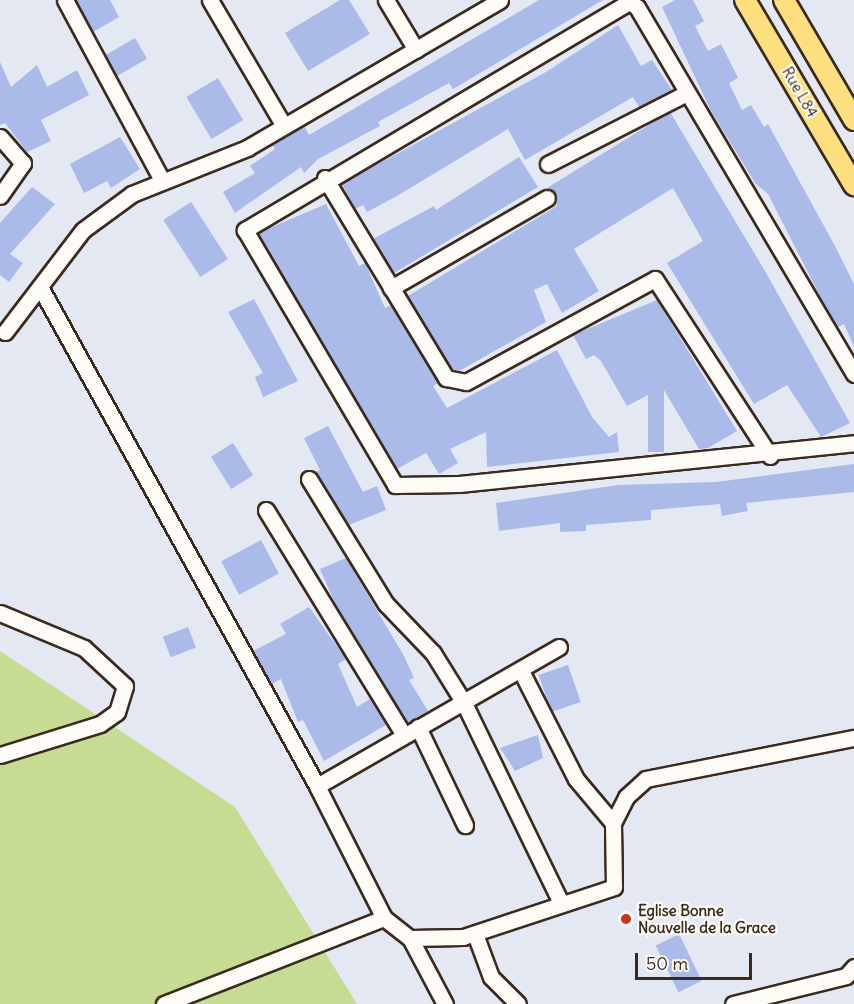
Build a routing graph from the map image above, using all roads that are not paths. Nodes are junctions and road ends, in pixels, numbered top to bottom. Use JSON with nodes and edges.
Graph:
{"nodes":[{"id":1,"x":65,"y":0,"type":"edge"},
{"id":2,"x":210,"y":0,"type":"edge"},
{"id":3,"x":386,"y":0,"type":"edge"},
{"id":4,"x":500,"y":0,"type":"edge"},
{"id":5,"x":745,"y":0,"type":"edge"},
{"id":6,"x":784,"y":0,"type":"edge"},
{"id":7,"x":416,"y":51,"type":"junction"},
{"id":8,"x":687,"y":93,"type":"junction"},
{"id":9,"x":854,"y":120,"type":"edge"},
{"id":10,"x":284,"y":126,"type":"junction"},
{"id":11,"x":0,"y":137,"type":"edge"},
{"id":12,"x":548,"y":164,"type":"dead end"},
{"id":13,"x":325,"y":178,"type":"junction"},
{"id":14,"x":162,"y":180,"type":"junction"},
{"id":15,"x":854,"y":185,"type":"edge"},
{"id":16,"x":0,"y":195,"type":"edge"},
{"id":17,"x":548,"y":198,"type":"dead end"},
{"id":18,"x":40,"y":287,"type":"junction"},
{"id":19,"x":391,"y":288,"type":"junction"},
{"id":20,"x":5,"y":332,"type":"dead end"},
{"id":21,"x":854,"y":374,"type":"edge"},
{"id":22,"x":854,"y":443,"type":"edge"},
{"id":23,"x":770,"y":456,"type":"junction"},
{"id":24,"x":309,"y":479,"type":"dead end"},
{"id":25,"x":266,"y":510,"type":"dead end"},
{"id":26,"x":0,"y":613,"type":"edge"},
{"id":27,"x":559,"y":647,"type":"dead end"},
{"id":28,"x":522,"y":671,"type":"junction"},
{"id":29,"x":464,"y":703,"type":"junction"},
{"id":30,"x":411,"y":731,"type":"junction"},
{"id":31,"x":854,"y":738,"type":"edge"},
{"id":32,"x":0,"y":755,"type":"edge"},
{"id":33,"x":317,"y":786,"type":"junction"},
{"id":34,"x":613,"y":823,"type":"junction"},
{"id":35,"x":465,"y":825,"type":"dead end"},
{"id":36,"x":560,"y":901,"type":"junction"},
{"id":37,"x":384,"y":918,"type":"junction"},
{"id":38,"x":475,"y":934,"type":"junction"},
{"id":39,"x":410,"y":938,"type":"junction"},
{"id":40,"x":854,"y":967,"type":"edge"},
{"id":41,"x":165,"y":1004,"type":"edge"},
{"id":42,"x":445,"y":1004,"type":"edge"},
{"id":43,"x":518,"y":1004,"type":"edge"},
{"id":44,"x":733,"y":1004,"type":"edge"}],
"edges":[{"from":1,"to":14,"type":"street"},
{"from":2,"to":10,"type":"street"},
{"from":3,"to":7,"type":"street"},
{"from":4,"to":7,"type":"street"},
{"from":5,"to":15,"type":"main road","name":"Rue L84"},
{"from":6,"to":9,"type":"main road"},
{"from":7,"to":10,"type":"street"},
{"from":8,"to":12,"type":"street"},
{"from":8,"to":13,"type":"street"},
{"from":8,"to":21,"type":"street"},
{"from":10,"to":14,"type":"street"},
{"from":11,"to":16,"type":"street"},
{"from":13,"to":19,"type":"street"},
{"from":13,"to":23,"type":"street"},
{"from":14,"to":18,"type":"street"},
{"from":17,"to":19,"type":"street"},
{"from":18,"to":20,"type":"street"},
{"from":18,"to":33,"type":"street"},
{"from":19,"to":23,"type":"street"},
{"from":22,"to":23,"type":"street"},
{"from":24,"to":29,"type":"street"},
{"from":25,"to":30,"type":"street"},
{"from":26,"to":32,"type":"street"},
{"from":27,"to":28,"type":"street"},
{"from":28,"to":29,"type":"street"},
{"from":28,"to":34,"type":"street"},
{"from":29,"to":30,"type":"street"},
{"from":29,"to":36,"type":"street"},
{"from":30,"to":33,"type":"street"},
{"from":30,"to":35,"type":"street"},
{"from":31,"to":34,"type":"street"},
{"from":33,"to":37,"type":"street"},
{"from":34,"to":36,"type":"street"},
{"from":36,"to":38,"type":"street"},
{"from":37,"to":39,"type":"street"},
{"from":37,"to":41,"type":"street"},
{"from":38,"to":39,"type":"street"},
{"from":38,"to":43,"type":"street"},
{"from":39,"to":42,"type":"street"},
{"from":40,"to":44,"type":"street"}]}
